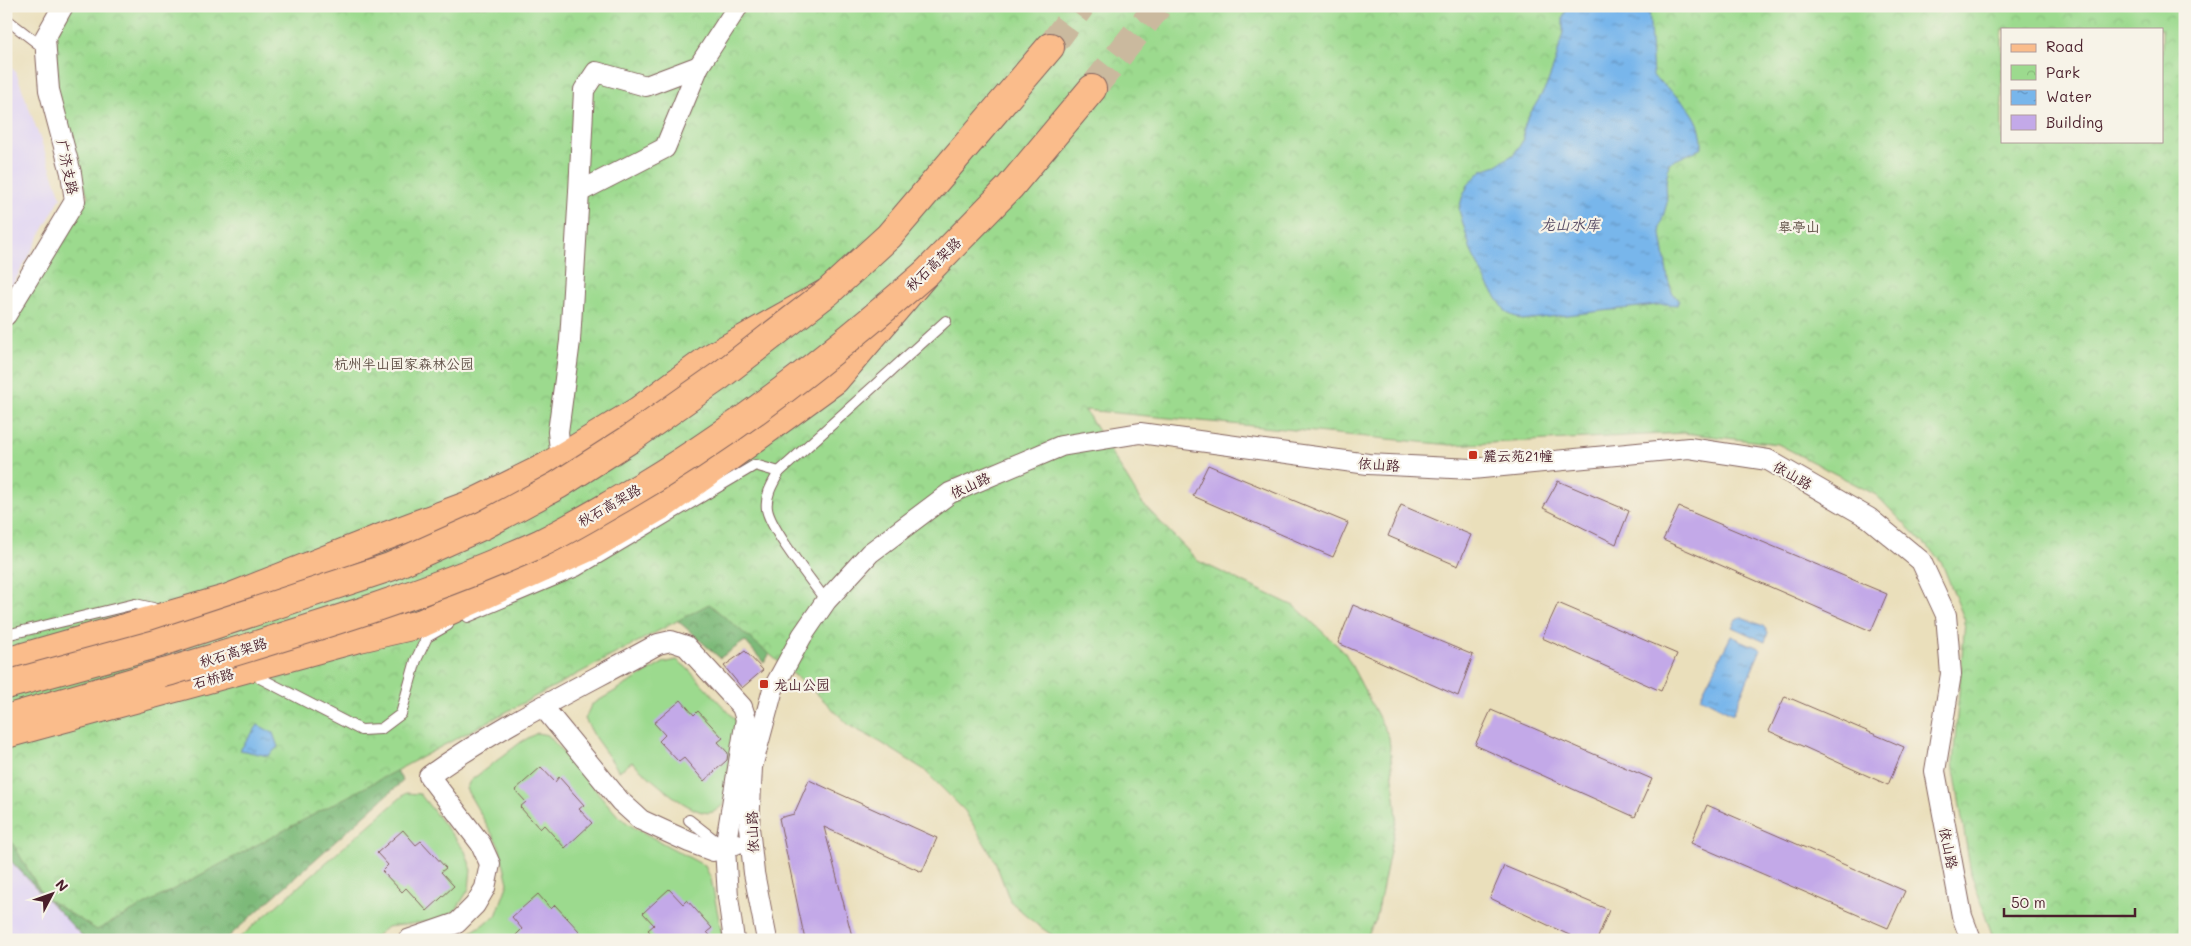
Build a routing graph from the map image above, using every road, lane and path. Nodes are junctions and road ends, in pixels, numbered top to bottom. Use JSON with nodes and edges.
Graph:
{"nodes":[{"id":1,"x":63,"y":6,"type":"edge"},
{"id":2,"x":738,"y":6,"type":"edge"},
{"id":3,"x":6,"y":19,"type":"edge"},
{"id":4,"x":1050,"y":47,"type":"tunnel mouth"},
{"id":5,"x":46,"y":49,"type":"junction"},
{"id":6,"x":699,"y":66,"type":"junction"},
{"id":7,"x":1092,"y":89,"type":"tunnel mouth"},
{"id":8,"x":579,"y":192,"type":"junction"},
{"id":9,"x":927,"y":272,"type":"junction"},
{"id":10,"x":828,"y":292,"type":"junction"},
{"id":11,"x":6,"y":315,"type":"edge"},
{"id":12,"x":946,"y":321,"type":"dead end"},
{"id":13,"x":561,"y":458,"type":"junction"},
{"id":14,"x":779,"y":472,"type":"junction"},
{"id":15,"x":826,"y":601,"type":"junction"},
{"id":16,"x":153,"y":608,"type":"dead end"},
{"id":17,"x":6,"y":635,"type":"edge"},
{"id":18,"x":6,"y":662,"type":"edge"},
{"id":19,"x":260,"y":678,"type":"dead end"},
{"id":20,"x":6,"y":685,"type":"edge"},
{"id":21,"x":543,"y":707,"type":"junction"},
{"id":22,"x":6,"y":718,"type":"edge"},
{"id":23,"x":6,"y":734,"type":"edge"},
{"id":24,"x":689,"y":820,"type":"dead end"},
{"id":25,"x":750,"y":834,"type":"junction"},
{"id":26,"x":725,"y":848,"type":"junction"},
{"id":27,"x":408,"y":940,"type":"edge"},
{"id":28,"x":734,"y":940,"type":"edge"},
{"id":29,"x":767,"y":940,"type":"edge"},
{"id":30,"x":1971,"y":940,"type":"edge"}],
"edges":[{"from":1,"to":5,"type":"street","name":"广济支路"},
{"from":2,"to":6,"type":"street"},
{"from":3,"to":5,"type":"lane"},
{"from":4,"to":10,"type":"main road"},
{"from":5,"to":11,"type":"street","name":"广济支路"},
{"from":6,"to":8,"type":"street"},
{"from":6,"to":8,"type":"street"},
{"from":7,"to":9,"type":"main road","name":"秋石高架路"},
{"from":8,"to":13,"type":"street"},
{"from":9,"to":22,"type":"main road","name":"秋石高架路","bridge":true},
{"from":9,"to":23,"type":"main road","name":"石桥路","bridge":true},
{"from":10,"to":13,"type":"main road","bridge":true},
{"from":10,"to":20,"type":"main road","bridge":true},
{"from":12,"to":14,"type":"lane"},
{"from":13,"to":18,"type":"main road"},
{"from":14,"to":15,"type":"lane"},
{"from":14,"to":19,"type":"lane"},
{"from":15,"to":25,"type":"street","name":"依山路"},
{"from":15,"to":30,"type":"street","name":"依山路"},
{"from":16,"to":17,"type":"lane"},
{"from":21,"to":26,"type":"street"},
{"from":21,"to":26,"type":"street"},
{"from":21,"to":27,"type":"street"},
{"from":24,"to":26,"type":"lane"},
{"from":25,"to":26,"type":"street"},
{"from":25,"to":29,"type":"street","name":"依山路"},
{"from":26,"to":28,"type":"street"}]}
